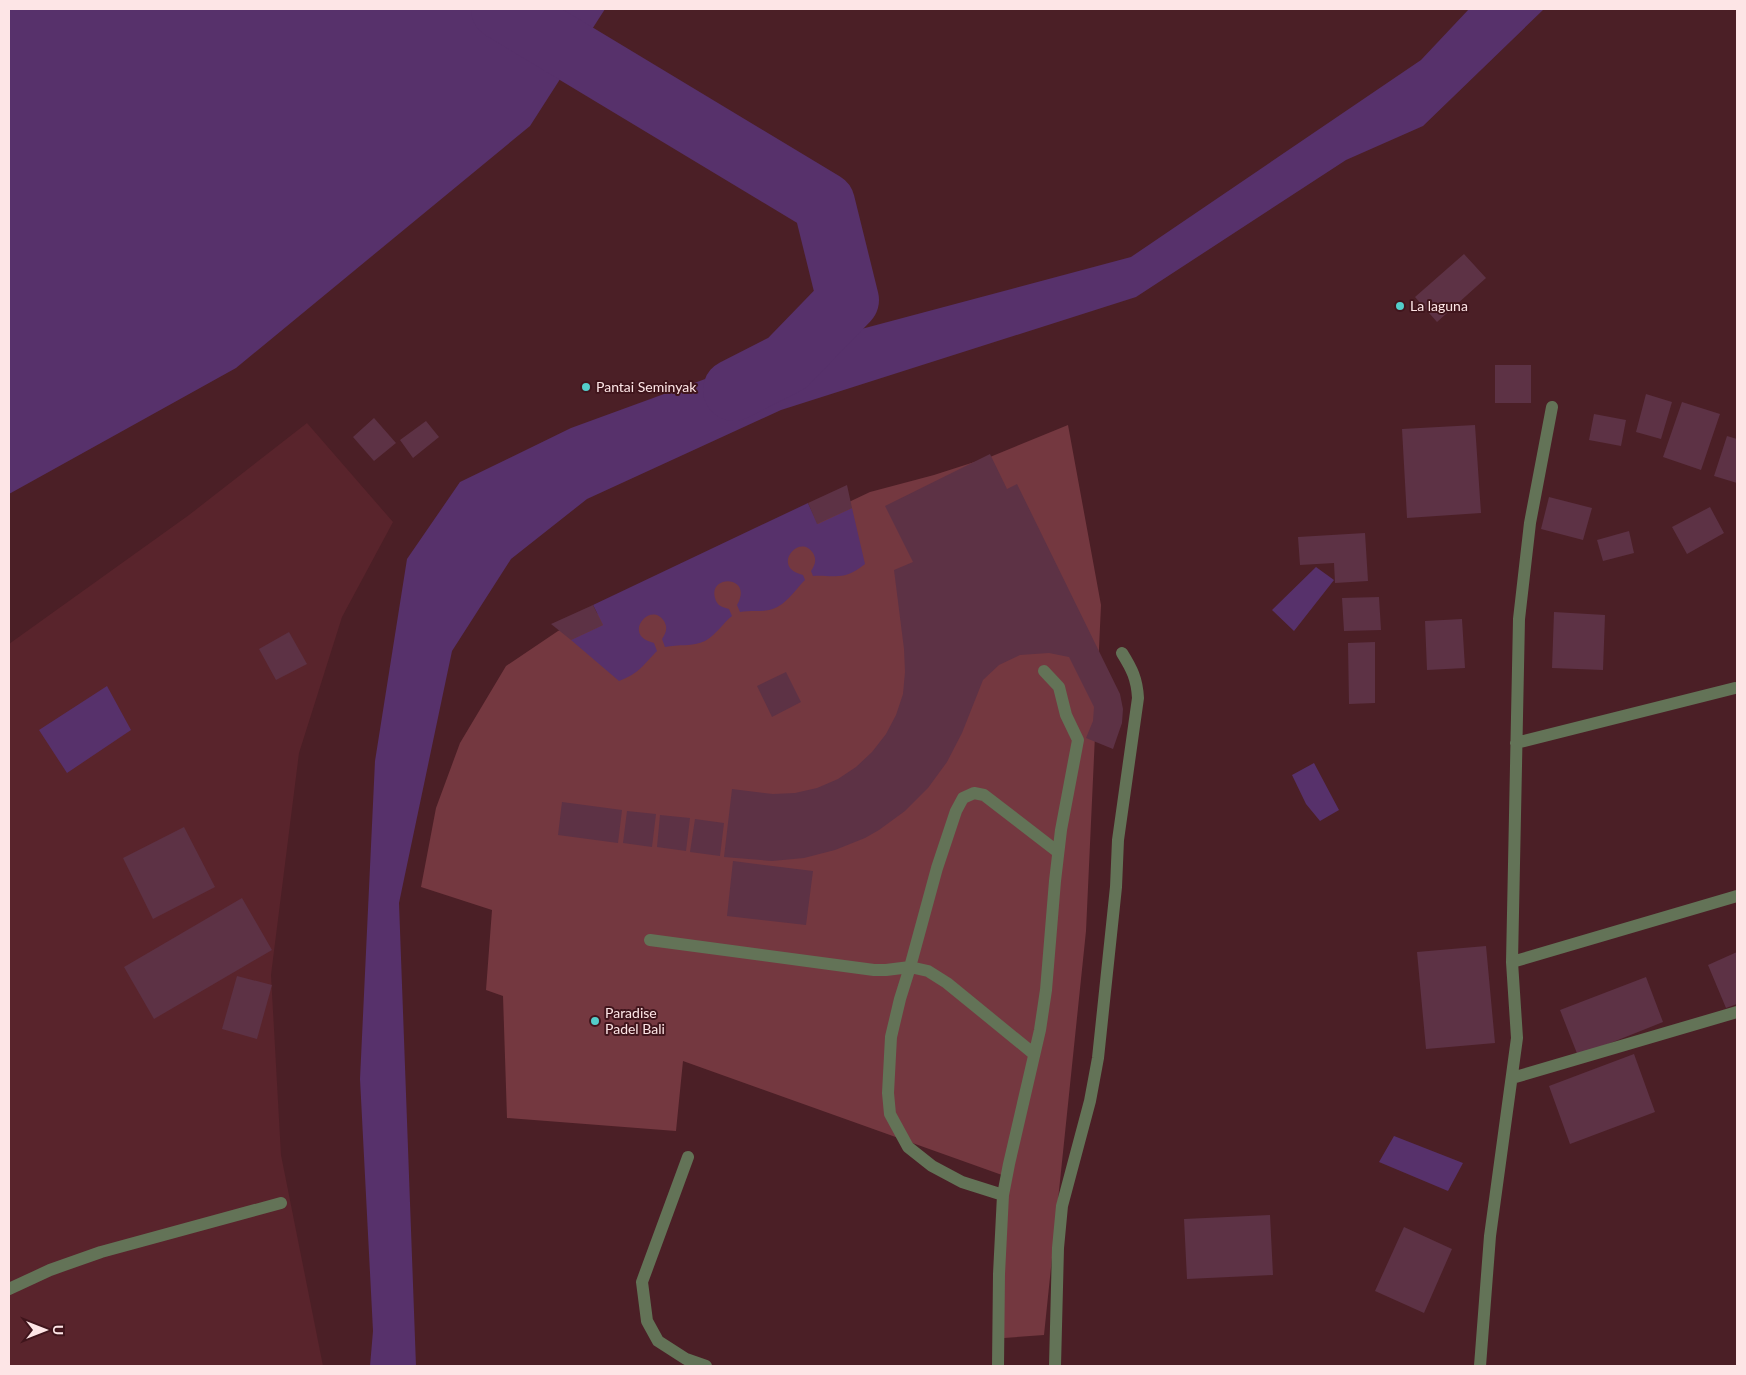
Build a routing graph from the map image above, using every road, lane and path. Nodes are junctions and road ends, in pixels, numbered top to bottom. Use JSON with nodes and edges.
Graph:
{"nodes":[{"id":1,"x":1552,"y":407,"type":"dead end"},
{"id":2,"x":1122,"y":653,"type":"dead end"},
{"id":3,"x":1044,"y":671,"type":"dead end"},
{"id":4,"x":1735,"y":688,"type":"dead end"},
{"id":5,"x":1516,"y":743,"type":"junction"},
{"id":6,"x":1058,"y":852,"type":"junction"},
{"id":7,"x":1737,"y":896,"type":"edge"},
{"id":8,"x":650,"y":940,"type":"dead end"},
{"id":9,"x":1512,"y":962,"type":"junction"},
{"id":10,"x":910,"y":967,"type":"junction"},
{"id":11,"x":1737,"y":1012,"type":"edge"},
{"id":12,"x":1034,"y":1054,"type":"junction"},
{"id":13,"x":1512,"y":1078,"type":"junction"},
{"id":14,"x":688,"y":1156,"type":"dead end"},
{"id":15,"x":1003,"y":1195,"type":"junction"},
{"id":16,"x":281,"y":1203,"type":"dead end"},
{"id":17,"x":9,"y":1289,"type":"edge"},
{"id":18,"x":706,"y":1366,"type":"edge"},
{"id":19,"x":998,"y":1366,"type":"edge"},
{"id":20,"x":1055,"y":1366,"type":"edge"},
{"id":21,"x":1480,"y":1366,"type":"edge"}],
"edges":[{"from":1,"to":5,"type":"street"},
{"from":2,"to":20,"type":"street"},
{"from":3,"to":6,"type":"street"},
{"from":4,"to":5,"type":"street"},
{"from":5,"to":9,"type":"street"},
{"from":6,"to":10,"type":"street"},
{"from":6,"to":12,"type":"street"},
{"from":7,"to":9,"type":"street"},
{"from":8,"to":10,"type":"street"},
{"from":9,"to":13,"type":"street"},
{"from":10,"to":12,"type":"street"},
{"from":10,"to":15,"type":"street"},
{"from":11,"to":13,"type":"street"},
{"from":12,"to":15,"type":"street"},
{"from":13,"to":21,"type":"street"},
{"from":14,"to":18,"type":"street"},
{"from":15,"to":19,"type":"street"},
{"from":16,"to":17,"type":"street"}]}
